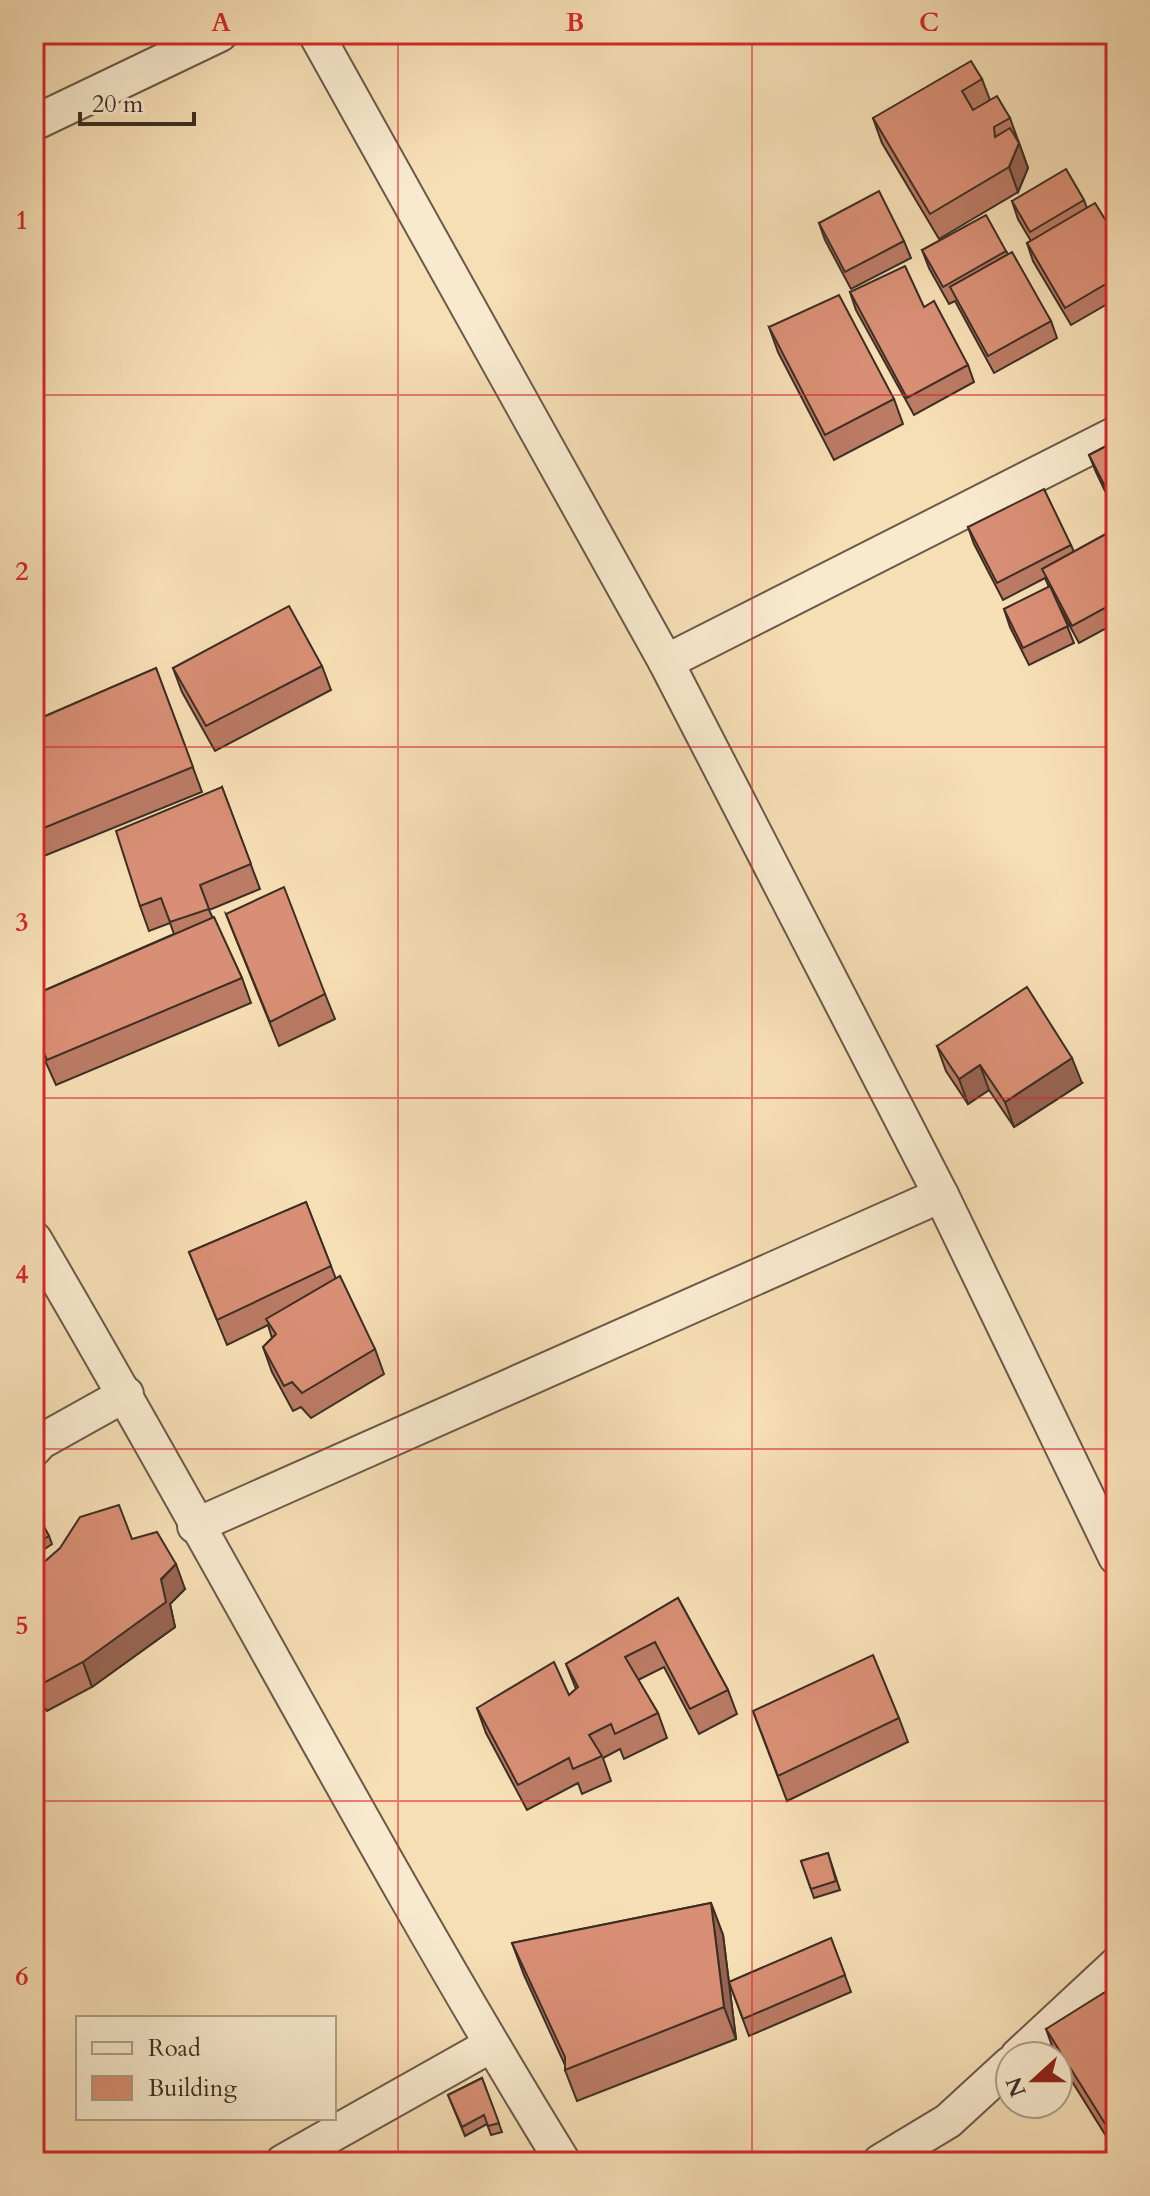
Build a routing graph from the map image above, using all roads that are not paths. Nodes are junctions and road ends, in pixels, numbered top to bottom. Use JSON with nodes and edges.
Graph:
{"nodes":[{"id":1,"x":220,"y":34,"type":"edge"},
{"id":2,"x":316,"y":34,"type":"edge"},
{"id":3,"x":34,"y":123,"type":"edge"},
{"id":4,"x":1116,"y":434,"type":"edge"},
{"id":5,"x":666,"y":662,"type":"junction"},
{"id":6,"x":941,"y":1195,"type":"junction"},
{"id":7,"x":34,"y":1239,"type":"edge"},
{"id":8,"x":126,"y":1394,"type":"junction"},
{"id":9,"x":34,"y":1449,"type":"edge"},
{"id":10,"x":195,"y":1526,"type":"junction"},
{"id":11,"x":1112,"y":1538,"type":"edge"},
{"id":12,"x":1116,"y":1965,"type":"edge"},
{"id":13,"x":1035,"y":2040,"type":"edge"},
{"id":14,"x":491,"y":2045,"type":"junction"},
{"id":15,"x":994,"y":2079,"type":"edge"},
{"id":16,"x":283,"y":2162,"type":"edge"},
{"id":17,"x":563,"y":2162,"type":"edge"},
{"id":18,"x":880,"y":2162,"type":"edge"}],
"edges":[{"from":1,"to":3,"type":"street"},
{"from":2,"to":5,"type":"street"},
{"from":4,"to":5,"type":"street"},
{"from":5,"to":6,"type":"street"},
{"from":6,"to":10,"type":"street"},
{"from":6,"to":11,"type":"street"},
{"from":7,"to":8,"type":"street"},
{"from":8,"to":9,"type":"street"},
{"from":8,"to":10,"type":"street"},
{"from":10,"to":14,"type":"street"},
{"from":12,"to":13,"type":"street"},
{"from":14,"to":16,"type":"street"},
{"from":14,"to":17,"type":"street"},
{"from":15,"to":18,"type":"street"}]}
